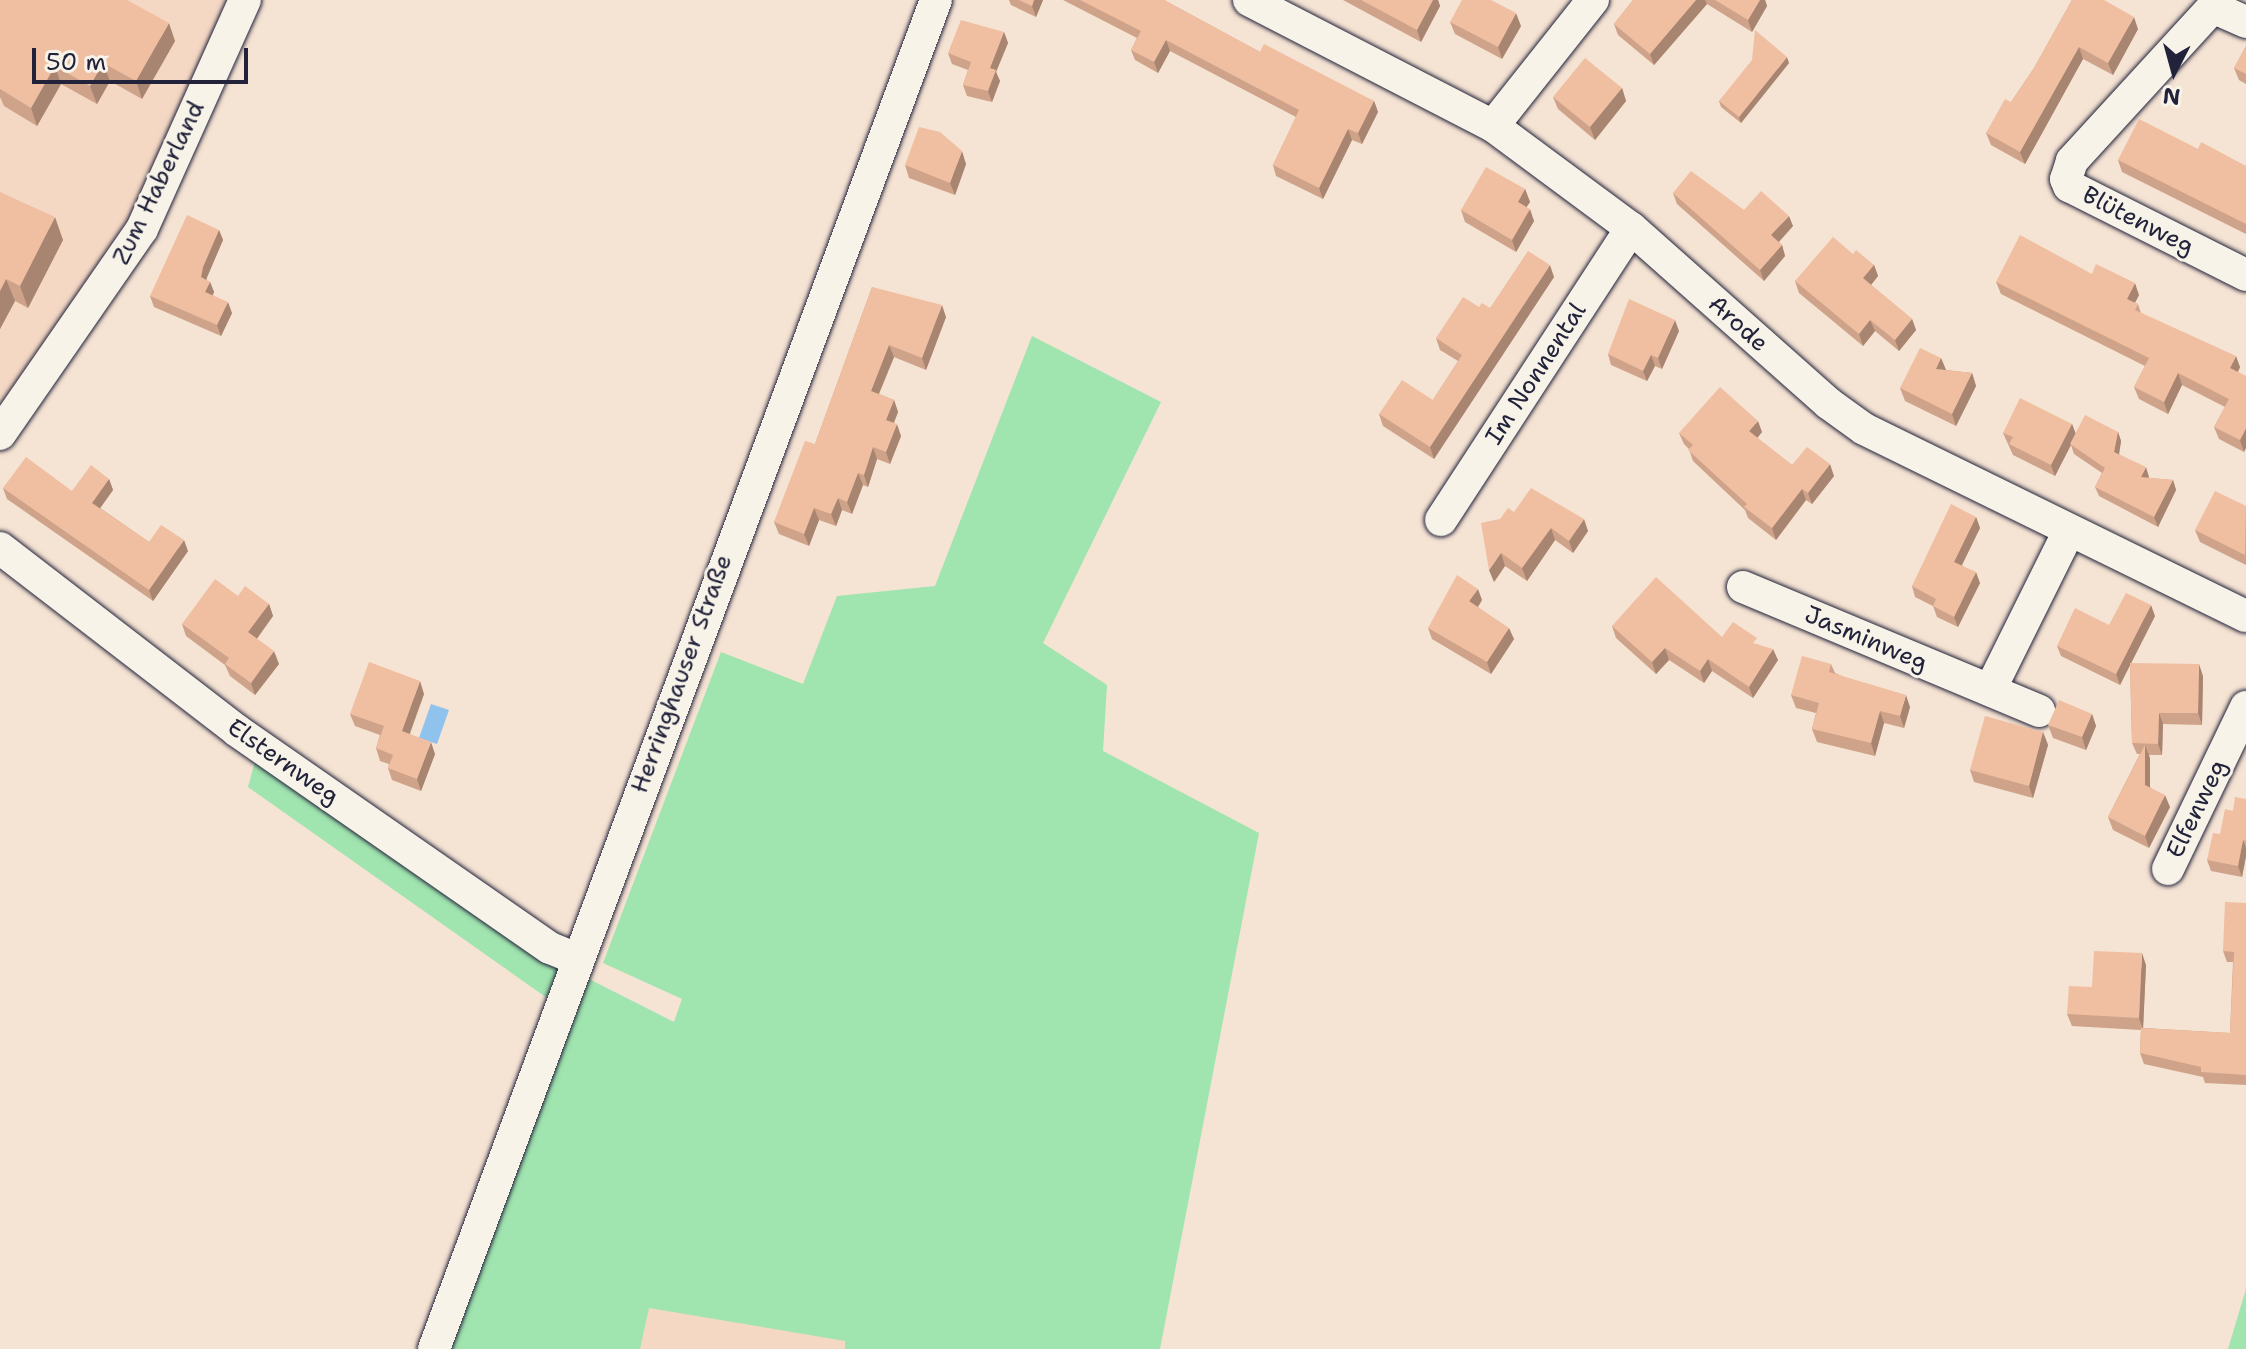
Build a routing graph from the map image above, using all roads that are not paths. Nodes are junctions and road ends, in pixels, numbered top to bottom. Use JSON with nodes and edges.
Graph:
{"nodes":[{"id":1,"x":245,"y":0,"type":"edge"},
{"id":2,"x":936,"y":0,"type":"edge"},
{"id":3,"x":1249,"y":0,"type":"edge"},
{"id":4,"x":1593,"y":0,"type":"edge"},
{"id":5,"x":2246,"y":22,"type":"edge"},
{"id":6,"x":1493,"y":126,"type":"junction"},
{"id":7,"x":1631,"y":228,"type":"junction"},
{"id":8,"x":2246,"y":275,"type":"edge"},
{"id":9,"x":0,"y":434,"type":"edge"},
{"id":10,"x":1441,"y":520,"type":"dead end"},
{"id":11,"x":2068,"y":533,"type":"junction"},
{"id":12,"x":0,"y":548,"type":"edge"},
{"id":13,"x":1743,"y":587,"type":"dead end"},
{"id":14,"x":2246,"y":616,"type":"edge"},
{"id":15,"x":1990,"y":690,"type":"junction"},
{"id":16,"x":2246,"y":707,"type":"edge"},
{"id":17,"x":2039,"y":711,"type":"dead end"},
{"id":18,"x":2168,"y":869,"type":"dead end"},
{"id":19,"x":577,"y":959,"type":"junction"},
{"id":20,"x":434,"y":1349,"type":"edge"}],
"edges":[{"from":1,"to":9,"type":"street","name":"Zum Haberland"},
{"from":2,"to":19,"type":"street","name":"Herringhauser Straße"},
{"from":3,"to":6,"type":"street","name":"Arode"},
{"from":4,"to":6,"type":"street"},
{"from":5,"to":8,"type":"street","name":"Blütenweg"},
{"from":6,"to":7,"type":"street","name":"Arode"},
{"from":7,"to":10,"type":"street","name":"Im Nonnental"},
{"from":7,"to":11,"type":"street","name":"Arode"},
{"from":11,"to":14,"type":"street","name":"Arode"},
{"from":11,"to":15,"type":"street"},
{"from":12,"to":19,"type":"street","name":"Elsternweg"},
{"from":13,"to":15,"type":"street","name":"Jasminweg"},
{"from":15,"to":17,"type":"street","name":"Jasminweg"},
{"from":16,"to":18,"type":"street","name":"Elfenweg"},
{"from":19,"to":20,"type":"street","name":"Herringhauser Straße"}]}
